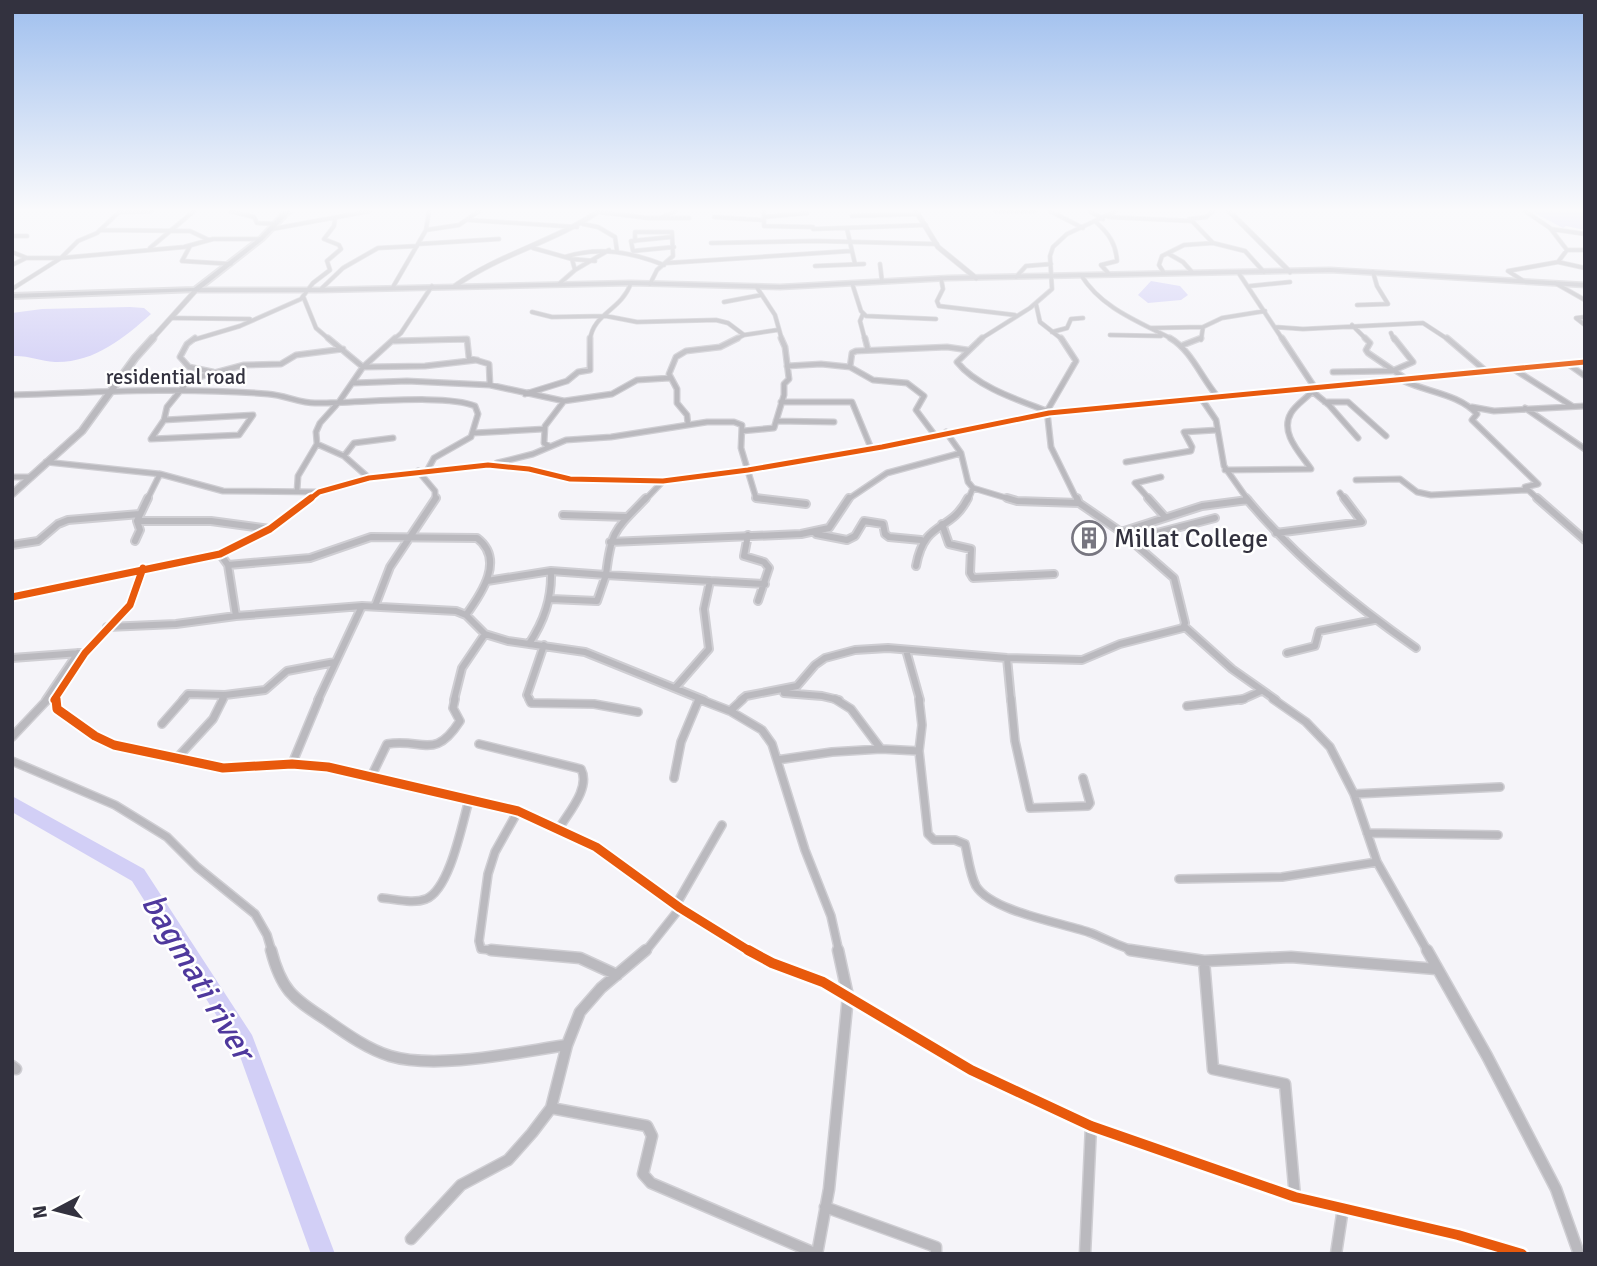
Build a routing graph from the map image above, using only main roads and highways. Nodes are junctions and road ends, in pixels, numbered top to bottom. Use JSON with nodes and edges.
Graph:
{"nodes":[{"id":1,"x":223,"y":270,"type":"edge"},
{"id":2,"x":1585,"y":285,"type":"edge"},
{"id":3,"x":196,"y":290,"type":"junction"},
{"id":4,"x":12,"y":296,"type":"edge"}],
"edges":[{"from":1,"to":3,"type":"main road"},
{"from":2,"to":3,"type":"main road"},
{"from":3,"to":4,"type":"main road"}]}
